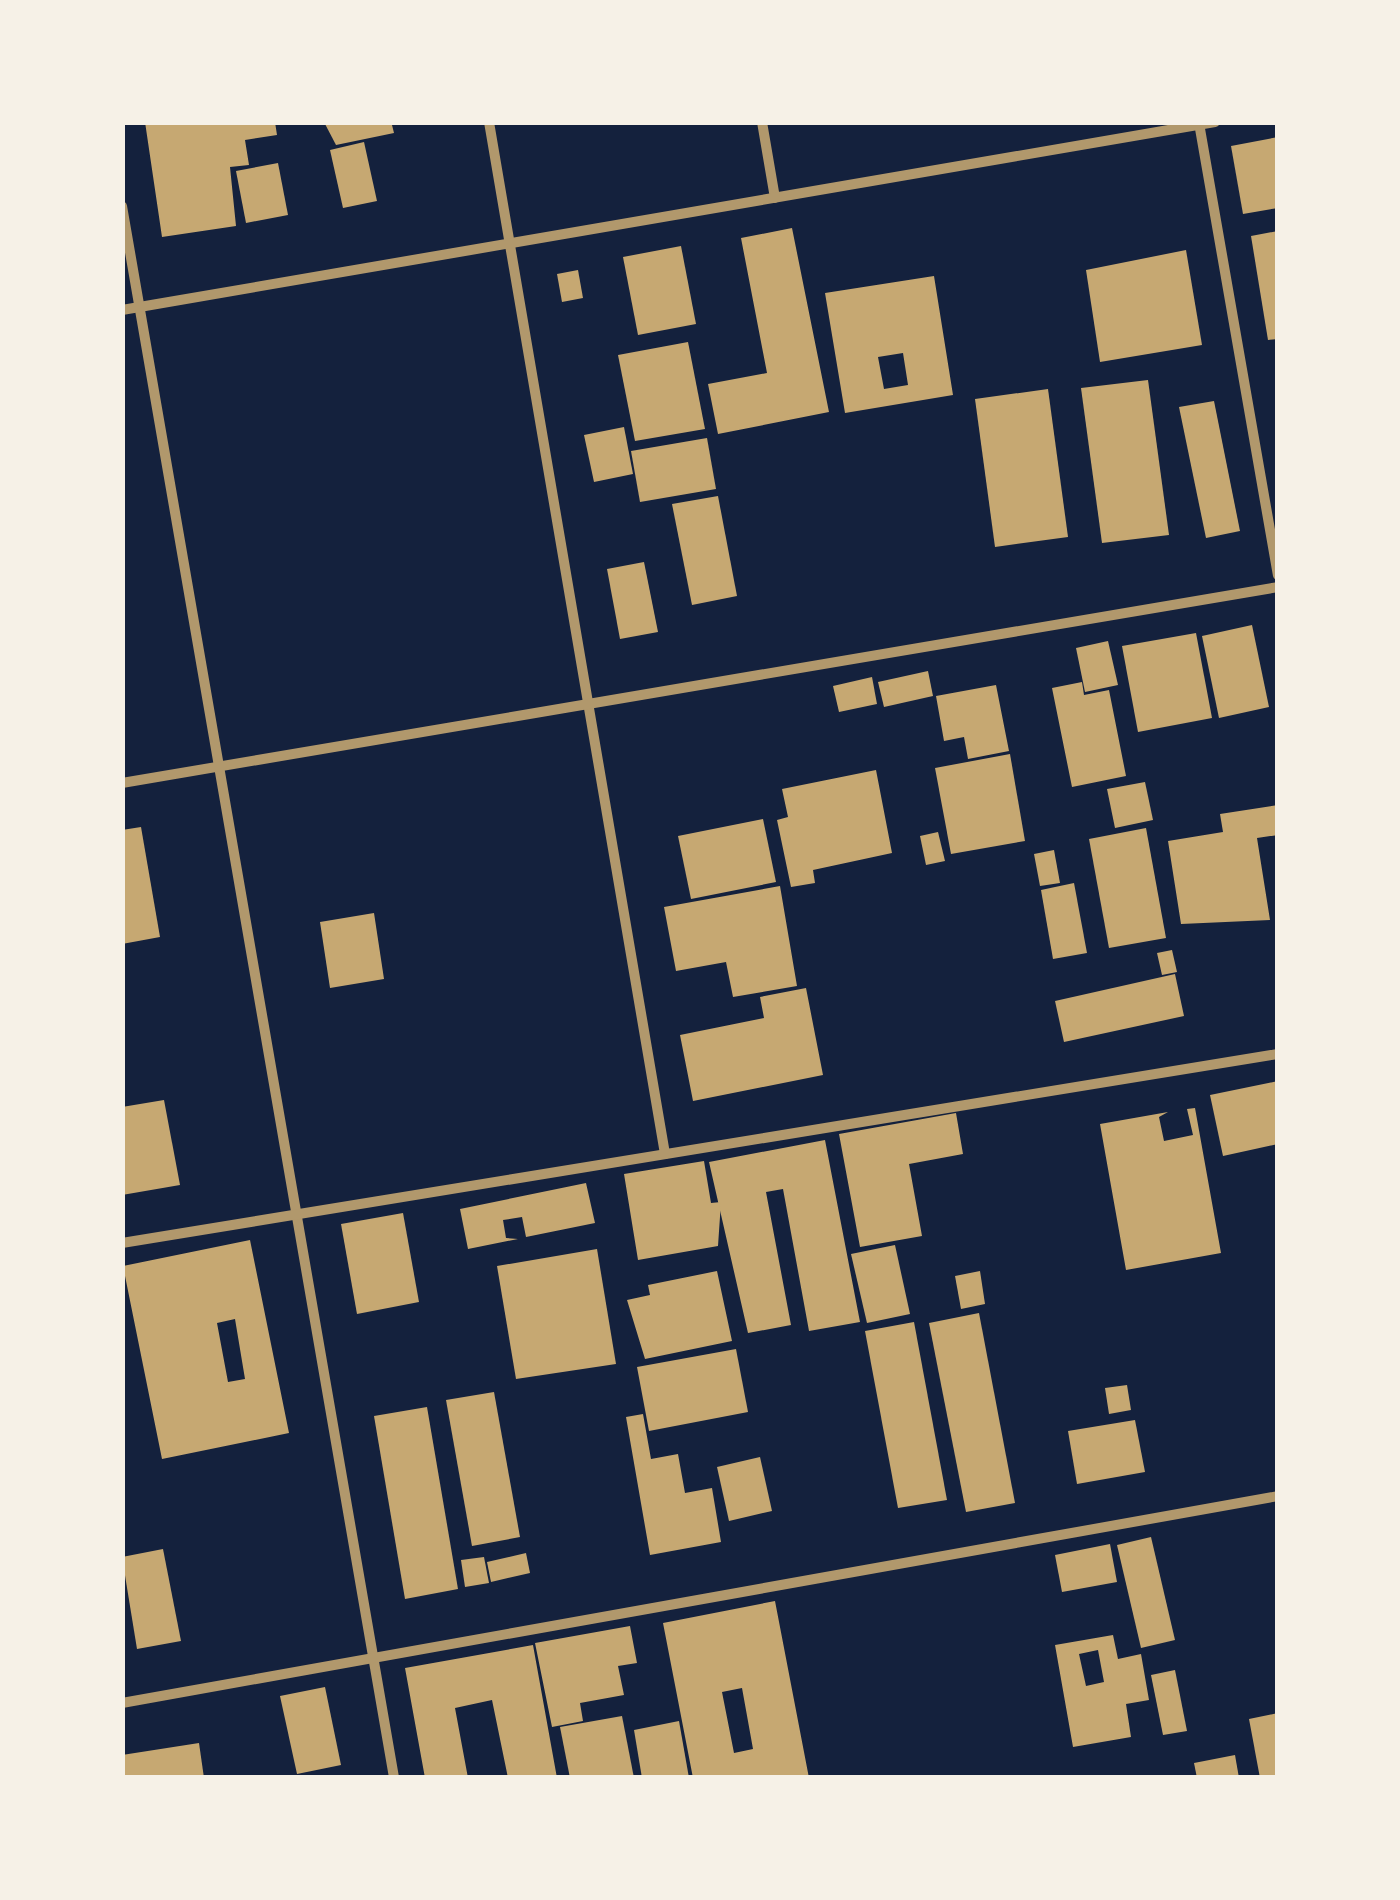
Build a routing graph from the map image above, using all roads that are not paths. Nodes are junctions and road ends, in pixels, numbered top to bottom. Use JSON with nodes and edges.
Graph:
{"nodes":[{"id":1,"x":490,"y":122,"type":"edge"},
{"id":2,"x":762,"y":122,"type":"edge"},
{"id":3,"x":1215,"y":122,"type":"edge"},
{"id":4,"x":1199,"y":124,"type":"edge"},
{"id":5,"x":775,"y":198,"type":"junction"},
{"id":6,"x":122,"y":206,"type":"edge"},
{"id":7,"x":510,"y":244,"type":"junction"},
{"id":8,"x":140,"y":307,"type":"junction"},
{"id":9,"x":122,"y":310,"type":"edge"},
{"id":10,"x":1278,"y":575,"type":"edge"},
{"id":11,"x":1278,"y":587,"type":"edge"},
{"id":12,"x":589,"y":704,"type":"junction"},
{"id":13,"x":219,"y":766,"type":"junction"},
{"id":14,"x":122,"y":783,"type":"edge"},
{"id":15,"x":1278,"y":1054,"type":"edge"},
{"id":16,"x":665,"y":1154,"type":"junction"},
{"id":17,"x":296,"y":1214,"type":"junction"},
{"id":18,"x":122,"y":1243,"type":"edge"},
{"id":19,"x":1278,"y":1496,"type":"edge"},
{"id":20,"x":373,"y":1658,"type":"junction"},
{"id":21,"x":122,"y":1703,"type":"edge"},
{"id":22,"x":394,"y":1778,"type":"edge"}],
"edges":[{"from":1,"to":7,"type":"street"},
{"from":2,"to":5,"type":"street"},
{"from":3,"to":4,"type":"street"},
{"from":4,"to":5,"type":"street"},
{"from":4,"to":10,"type":"street"},
{"from":5,"to":7,"type":"street"},
{"from":6,"to":8,"type":"street"},
{"from":7,"to":8,"type":"street"},
{"from":7,"to":12,"type":"street"},
{"from":8,"to":9,"type":"street"},
{"from":8,"to":13,"type":"street"},
{"from":11,"to":12,"type":"street"},
{"from":12,"to":13,"type":"street"},
{"from":12,"to":16,"type":"street"},
{"from":13,"to":14,"type":"street"},
{"from":13,"to":17,"type":"street"},
{"from":15,"to":16,"type":"street"},
{"from":16,"to":17,"type":"street"},
{"from":17,"to":18,"type":"street"},
{"from":17,"to":20,"type":"street"},
{"from":19,"to":20,"type":"street"},
{"from":20,"to":21,"type":"street"},
{"from":20,"to":22,"type":"street"}]}
